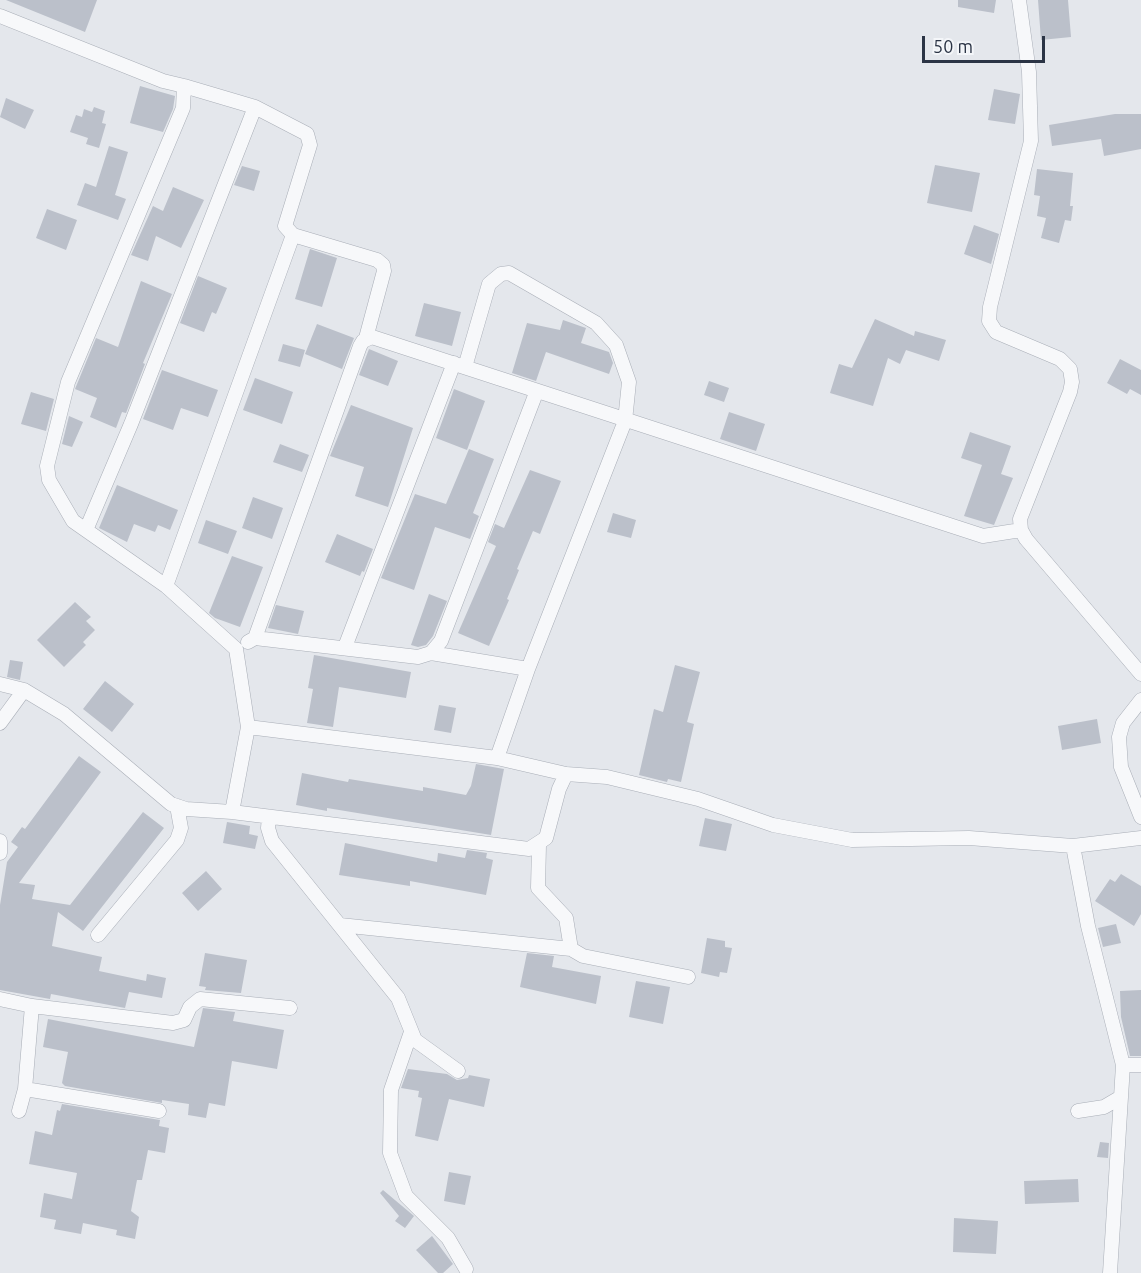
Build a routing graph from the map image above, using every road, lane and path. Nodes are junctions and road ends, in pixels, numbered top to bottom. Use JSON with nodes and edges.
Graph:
{"nodes":[{"id":1,"x":1019,"y":0,"type":"edge"},
{"id":2,"x":0,"y":16,"type":"edge"},
{"id":3,"x":184,"y":86,"type":"junction"},
{"id":4,"x":255,"y":106,"type":"junction"},
{"id":5,"x":293,"y":235,"type":"junction"},
{"id":6,"x":366,"y":338,"type":"junction"},
{"id":7,"x":460,"y":365,"type":"junction"},
{"id":8,"x":536,"y":393,"type":"junction"},
{"id":9,"x":626,"y":421,"type":"junction"},
{"id":10,"x":86,"y":530,"type":"junction"},
{"id":11,"x":1021,"y":530,"type":"junction"},
{"id":12,"x":166,"y":586,"type":"junction"},
{"id":13,"x":255,"y":638,"type":"junction"},
{"id":14,"x":345,"y":647,"type":"junction"},
{"id":15,"x":236,"y":649,"type":"junction"},
{"id":16,"x":431,"y":653,"type":"junction"},
{"id":17,"x":528,"y":669,"type":"junction"},
{"id":18,"x":1141,"y":674,"type":"edge"},
{"id":19,"x":0,"y":684,"type":"edge"},
{"id":20,"x":24,"y":690,"type":"junction"},
{"id":21,"x":1141,"y":700,"type":"edge"},
{"id":22,"x":0,"y":723,"type":"edge"},
{"id":23,"x":248,"y":727,"type":"junction"},
{"id":24,"x":497,"y":758,"type":"junction"},
{"id":25,"x":566,"y":774,"type":"junction"},
{"id":26,"x":182,"y":808,"type":"junction"},
{"id":27,"x":232,"y":812,"type":"junction"},
{"id":28,"x":269,"y":817,"type":"junction"},
{"id":29,"x":1141,"y":817,"type":"edge"},
{"id":30,"x":1141,"y":838,"type":"edge"},
{"id":31,"x":0,"y":841,"type":"edge"},
{"id":32,"x":539,"y":845,"type":"junction"},
{"id":33,"x":1073,"y":846,"type":"junction"},
{"id":34,"x":0,"y":853,"type":"edge"},
{"id":35,"x":340,"y":925,"type":"junction"},
{"id":36,"x":99,"y":935,"type":"dead end"},
{"id":37,"x":571,"y":949,"type":"junction"},
{"id":38,"x":688,"y":977,"type":"dead end"},
{"id":39,"x":0,"y":999,"type":"edge"},
{"id":40,"x":32,"y":1006,"type":"junction"},
{"id":41,"x":290,"y":1008,"type":"dead end"},
{"id":42,"x":411,"y":1032,"type":"junction"},
{"id":43,"x":1124,"y":1065,"type":"junction"},
{"id":44,"x":1141,"y":1065,"type":"edge"},
{"id":45,"x":458,"y":1071,"type":"dead end"},
{"id":46,"x":25,"y":1089,"type":"junction"},
{"id":47,"x":1121,"y":1097,"type":"junction"},
{"id":48,"x":19,"y":1111,"type":"dead end"},
{"id":49,"x":159,"y":1111,"type":"dead end"},
{"id":50,"x":1078,"y":1111,"type":"dead end"},
{"id":51,"x":466,"y":1269,"type":"dead end"},
{"id":52,"x":1110,"y":1273,"type":"edge"}],
"edges":[{"from":1,"to":11,"type":"street"},
{"from":2,"to":3,"type":"street"},
{"from":3,"to":4,"type":"street"},
{"from":3,"to":10,"type":"street"},
{"from":4,"to":5,"type":"street"},
{"from":4,"to":10,"type":"street"},
{"from":5,"to":6,"type":"street"},
{"from":5,"to":12,"type":"street"},
{"from":6,"to":7,"type":"street"},
{"from":6,"to":13,"type":"street"},
{"from":7,"to":8,"type":"street"},
{"from":7,"to":9,"type":"street"},
{"from":7,"to":14,"type":"street"},
{"from":8,"to":9,"type":"street"},
{"from":8,"to":16,"type":"street"},
{"from":9,"to":11,"type":"street"},
{"from":9,"to":17,"type":"street"},
{"from":10,"to":12,"type":"street"},
{"from":11,"to":18,"type":"street"},
{"from":12,"to":15,"type":"street"},
{"from":13,"to":14,"type":"street"},
{"from":13,"to":15,"type":"street"},
{"from":14,"to":16,"type":"street"},
{"from":15,"to":23,"type":"street"},
{"from":16,"to":17,"type":"street"},
{"from":17,"to":24,"type":"street"},
{"from":19,"to":20,"type":"street"},
{"from":20,"to":22,"type":"street"},
{"from":20,"to":26,"type":"street"},
{"from":21,"to":29,"type":"street"},
{"from":23,"to":24,"type":"street"},
{"from":23,"to":27,"type":"street"},
{"from":24,"to":25,"type":"street"},
{"from":25,"to":32,"type":"street"},
{"from":25,"to":33,"type":"street"},
{"from":26,"to":27,"type":"street"},
{"from":26,"to":36,"type":"street"},
{"from":27,"to":28,"type":"street"},
{"from":28,"to":32,"type":"street"},
{"from":28,"to":35,"type":"street"},
{"from":30,"to":33,"type":"street"},
{"from":31,"to":34,"type":"street"},
{"from":32,"to":37,"type":"street"},
{"from":33,"to":43,"type":"street"},
{"from":35,"to":37,"type":"street"},
{"from":35,"to":42,"type":"street"},
{"from":37,"to":38,"type":"street"},
{"from":39,"to":40,"type":"street"},
{"from":40,"to":41,"type":"street"},
{"from":40,"to":46,"type":"street"},
{"from":42,"to":45,"type":"street"},
{"from":42,"to":51,"type":"street"},
{"from":43,"to":44,"type":"street"},
{"from":43,"to":47,"type":"street"},
{"from":46,"to":48,"type":"street"},
{"from":46,"to":49,"type":"street"},
{"from":47,"to":50,"type":"street"},
{"from":47,"to":52,"type":"street"}]}
